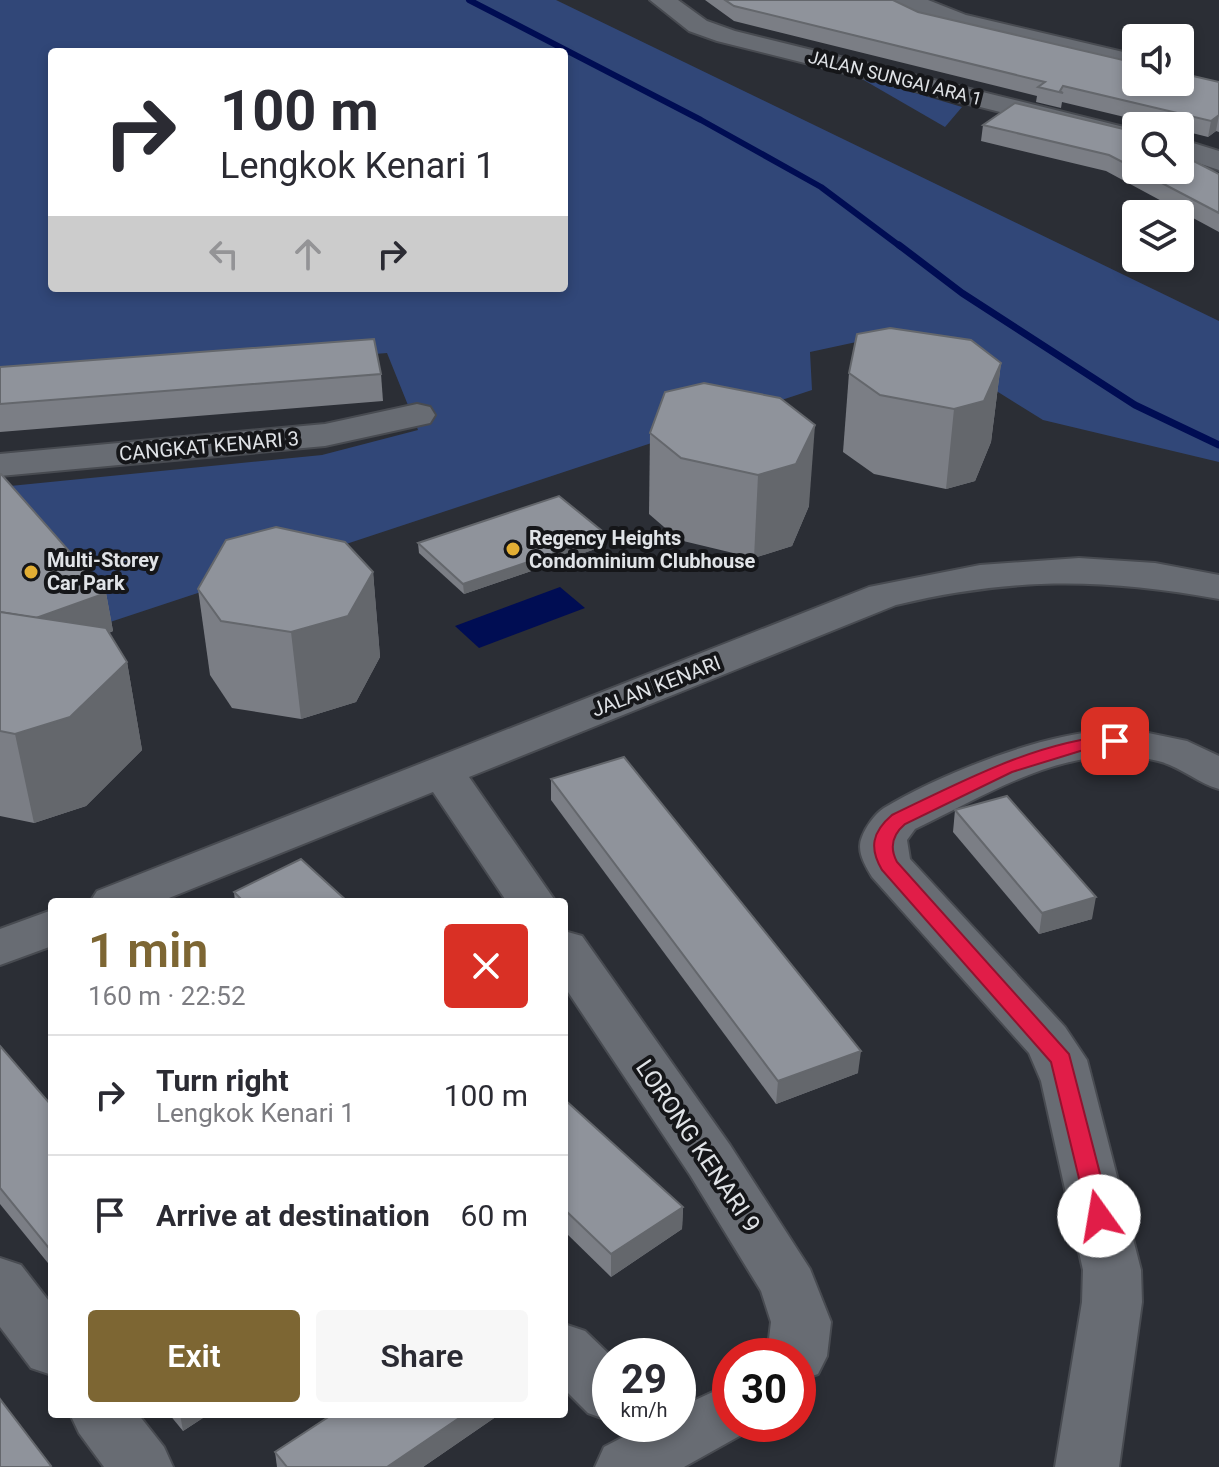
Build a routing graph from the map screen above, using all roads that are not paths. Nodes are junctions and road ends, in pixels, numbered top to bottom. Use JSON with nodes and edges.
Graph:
{"nodes":[{"id":1,"x":662,"y":0,"type":"edge"},
{"id":2,"x":907,"y":0,"type":"edge"},
{"id":3,"x":1122,"y":60,"type":"edge"},
{"id":4,"x":1122,"y":135,"type":"edge"},
{"id":5,"x":1194,"y":152,"type":"edge"},
{"id":6,"x":1219,"y":161,"type":"edge"},
{"id":7,"x":417,"y":415,"type":"dead end"},
{"id":8,"x":0,"y":465,"type":"edge"},
{"id":9,"x":1219,"y":587,"type":"edge"},
{"id":10,"x":441,"y":770,"type":"junction"},
{"id":11,"x":1219,"y":775,"type":"edge"},
{"id":12,"x":124,"y":898,"type":"edge"},
{"id":13,"x":529,"y":898,"type":"edge"},
{"id":14,"x":48,"y":929,"type":"edge"},
{"id":15,"x":0,"y":948,"type":"edge"},
{"id":16,"x":568,"y":954,"type":"edge"},
{"id":17,"x":0,"y":1282,"type":"edge"},
{"id":18,"x":799,"y":1338,"type":"edge"},
{"id":19,"x":48,"y":1345,"type":"edge"},
{"id":20,"x":568,"y":1353,"type":"edge"},
{"id":21,"x":592,"y":1377,"type":"edge"},
{"id":22,"x":712,"y":1417,"type":"edge"},
{"id":23,"x":104,"y":1418,"type":"edge"},
{"id":24,"x":643,"y":1446,"type":"edge"},
{"id":25,"x":141,"y":1467,"type":"edge"},
{"id":26,"x":1087,"y":1467,"type":"edge"}],
"edges":[{"from":1,"to":4,"type":"street","name":"JALAN SUNGAI ARA 1"},
{"from":2,"to":3,"type":"street"},
{"from":5,"to":6,"type":"street"},
{"from":7,"to":8,"type":"street","name":"CANGKAT KENARI 3"},
{"from":9,"to":10,"type":"street","name":"JALAN KENARI"},
{"from":10,"to":12,"type":"street","name":"JALAN KENARI"},
{"from":10,"to":13,"type":"street"},
{"from":11,"to":26,"type":"street"},
{"from":14,"to":15,"type":"street"},
{"from":16,"to":18,"type":"street","name":"LORONG KENARI 9"},
{"from":17,"to":19,"type":"street"},
{"from":20,"to":21,"type":"street"},
{"from":22,"to":24,"type":"street"},
{"from":23,"to":25,"type":"street"}]}
